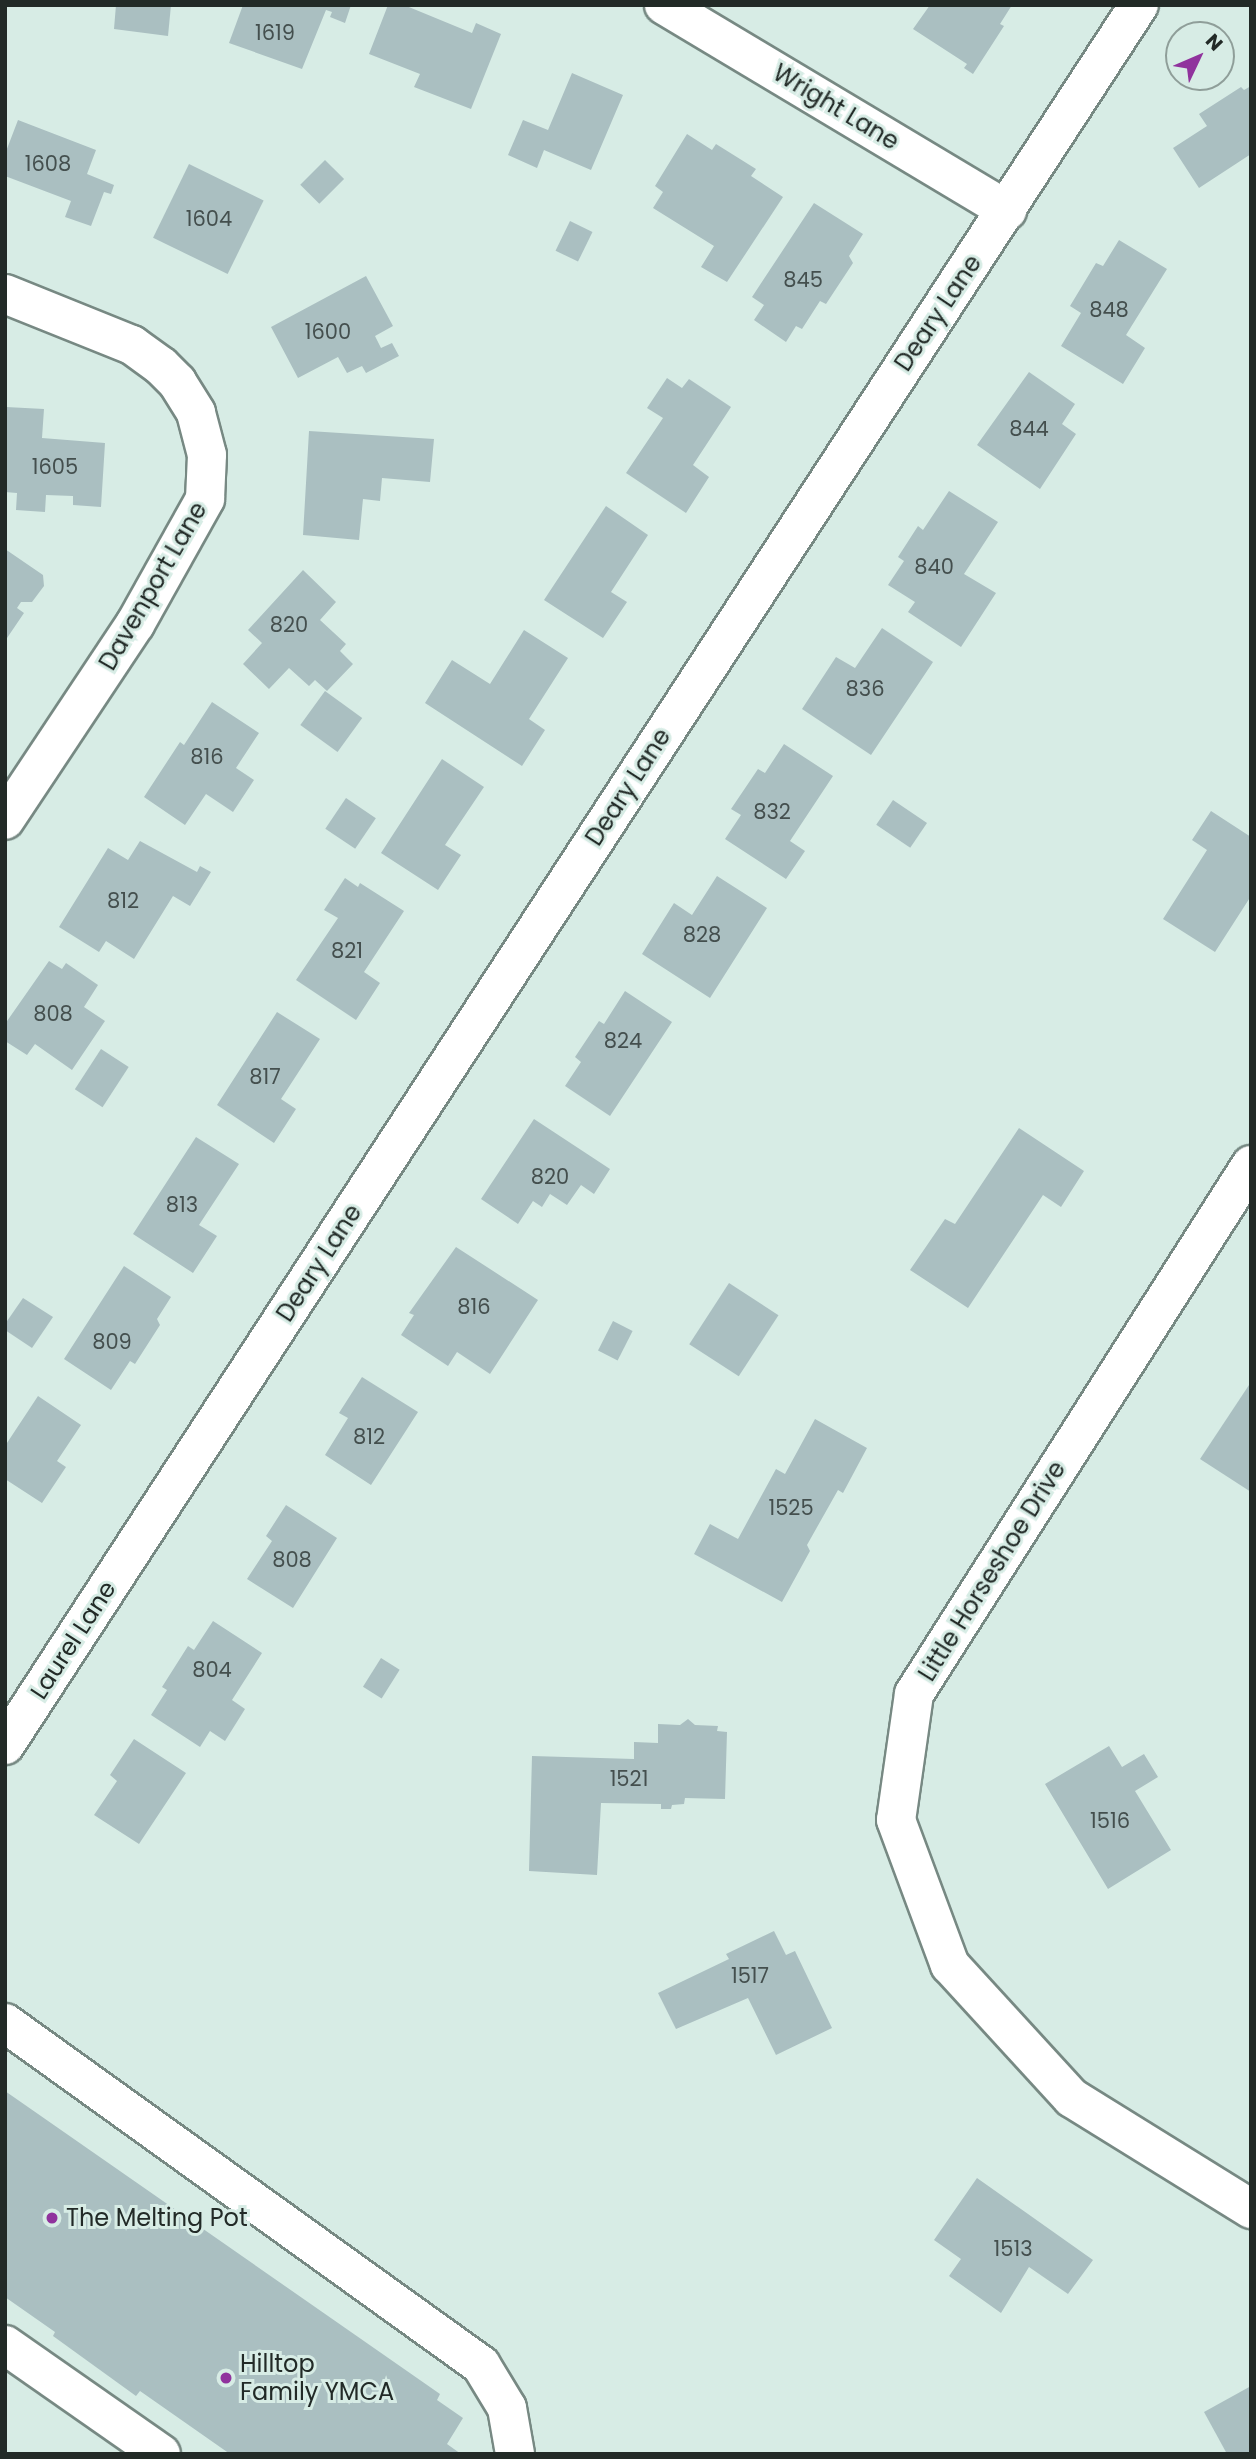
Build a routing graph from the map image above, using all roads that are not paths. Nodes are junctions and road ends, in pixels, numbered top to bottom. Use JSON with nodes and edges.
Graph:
{"nodes":[{"id":1,"x":664,"y":5,"type":"edge"},
{"id":2,"x":1139,"y":5,"type":"edge"},
{"id":3,"x":1007,"y":210,"type":"junction"},
{"id":4,"x":5,"y":294,"type":"edge"},
{"id":5,"x":13,"y":809,"type":"edge"},
{"id":6,"x":1251,"y":1165,"type":"edge"},
{"id":7,"x":118,"y":1571,"type":"joint"},
{"id":8,"x":5,"y":1745,"type":"edge"},
{"id":9,"x":5,"y":2023,"type":"edge"},
{"id":10,"x":1251,"y":2209,"type":"edge"},
{"id":11,"x":5,"y":2345,"type":"edge"},
{"id":12,"x":160,"y":2454,"type":"edge"},
{"id":13,"x":515,"y":2454,"type":"edge"}],
"edges":[{"from":1,"to":3,"type":"street","name":"Wright Lane"},
{"from":2,"to":3,"type":"street","name":"Deary Lane"},
{"from":3,"to":7,"type":"street","name":"Deary Lane"},
{"from":4,"to":5,"type":"street","name":"Davenport Lane"},
{"from":6,"to":10,"type":"street","name":"Little Horseshoe Drive"},
{"from":7,"to":8,"type":"street","name":"Laurel Lane"},
{"from":9,"to":13,"type":"street"},
{"from":11,"to":12,"type":"street"}]}
